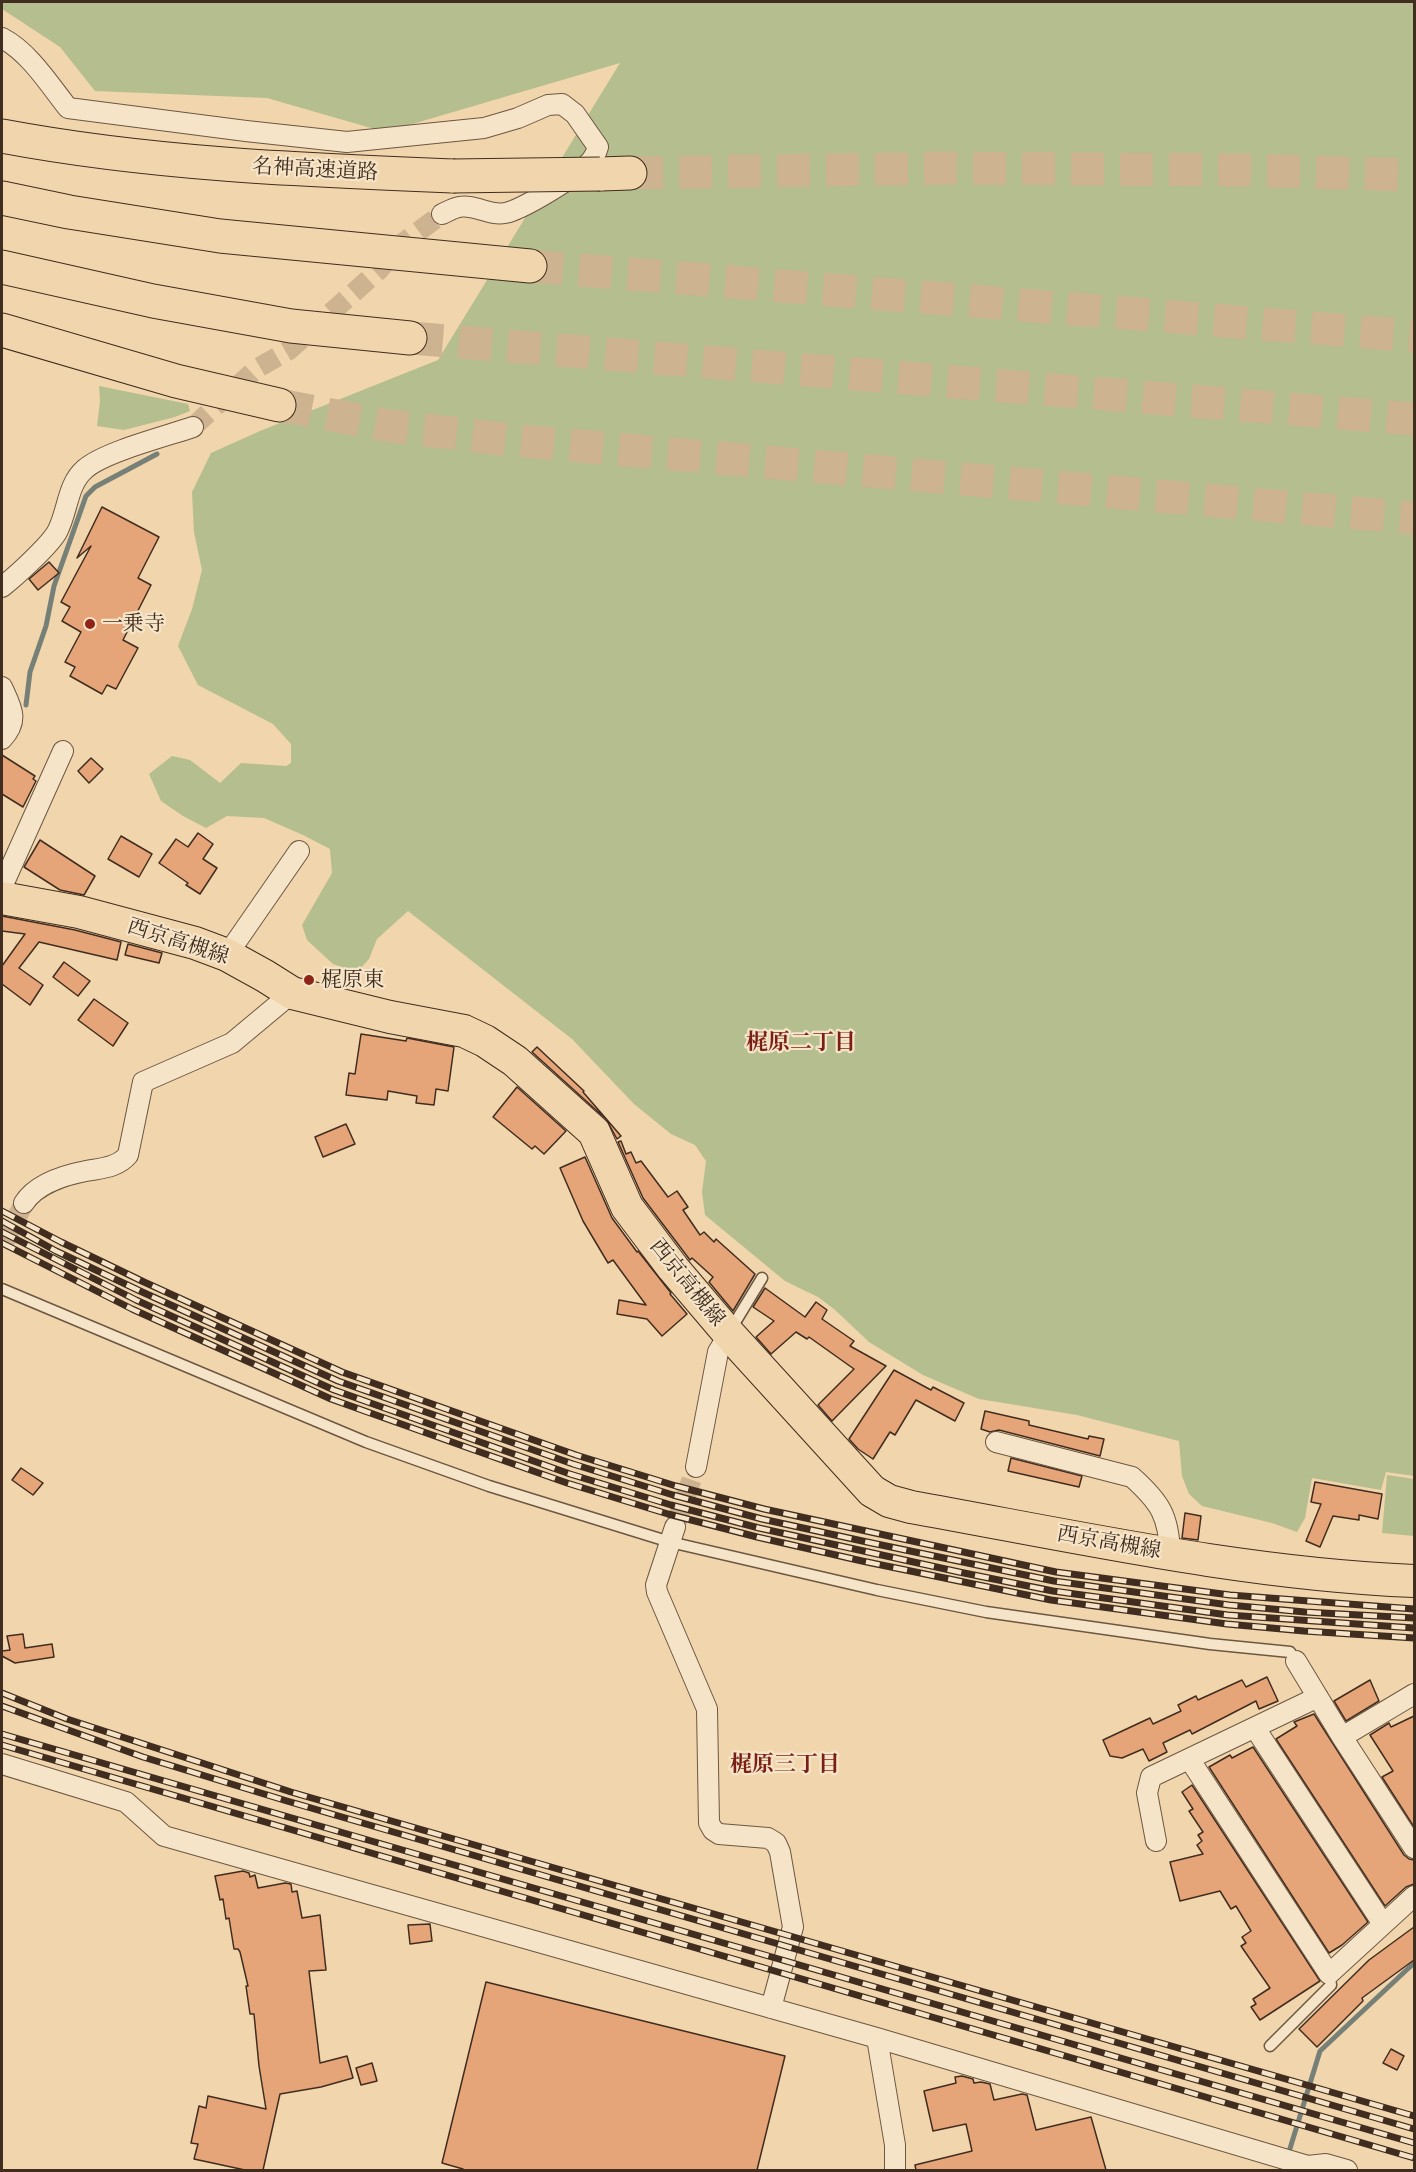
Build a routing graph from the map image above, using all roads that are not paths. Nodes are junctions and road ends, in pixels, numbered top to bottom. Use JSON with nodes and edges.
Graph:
{"nodes":[{"id":1,"x":2,"y":38,"type":"edge"},
{"id":2,"x":2,"y":136,"type":"edge"},
{"id":3,"x":615,"y":174,"type":"tunnel mouth"},
{"id":4,"x":2,"y":198,"type":"edge"},
{"id":5,"x":442,"y":214,"type":"tunnel mouth"},
{"id":6,"x":530,"y":266,"type":"tunnel mouth"},
{"id":7,"x":2,"y":267,"type":"edge"},
{"id":8,"x":2,"y":330,"type":"edge"},
{"id":9,"x":410,"y":338,"type":"tunnel mouth"},
{"id":10,"x":279,"y":405,"type":"tunnel mouth"},
{"id":11,"x":193,"y":427,"type":"tunnel mouth"},
{"id":12,"x":2,"y":587,"type":"edge"},
{"id":13,"x":2,"y":687,"type":"edge"},
{"id":14,"x":2,"y":738,"type":"edge"},
{"id":15,"x":63,"y":751,"type":"dead end"},
{"id":16,"x":299,"y":851,"type":"dead end"},
{"id":17,"x":2,"y":887,"type":"edge"},
{"id":18,"x":2,"y":898,"type":"edge"},
{"id":19,"x":227,"y":955,"type":"junction"},
{"id":20,"x":292,"y":993,"type":"junction"},
{"id":21,"x":24,"y":1203,"type":"tunnel mouth"},
{"id":22,"x":762,"y":1278,"type":"dead end"},
{"id":23,"x":2,"y":1289,"type":"edge"},
{"id":24,"x":729,"y":1334,"type":"junction"},
{"id":25,"x":996,"y":1442,"type":"dead end"},
{"id":26,"x":696,"y":1467,"type":"tunnel mouth"},
{"id":27,"x":672,"y":1534,"type":"junction"},
{"id":28,"x":1170,"y":1554,"type":"junction"},
{"id":29,"x":1414,"y":1581,"type":"edge"},
{"id":30,"x":1296,"y":1661,"type":"joint"},
{"id":31,"x":1414,"y":1694,"type":"edge"},
{"id":32,"x":1318,"y":1697,"type":"junction"},
{"id":33,"x":1255,"y":1728,"type":"junction"},
{"id":34,"x":1342,"y":1737,"type":"junction"},
{"id":35,"x":1190,"y":1760,"type":"junction"},
{"id":36,"x":2,"y":1764,"type":"edge"},
{"id":37,"x":1156,"y":1841,"type":"dead end"},
{"id":38,"x":1414,"y":1848,"type":"edge"},
{"id":39,"x":1414,"y":1896,"type":"edge"},
{"id":40,"x":1383,"y":1924,"type":"junction"},
{"id":41,"x":1329,"y":1974,"type":"junction"},
{"id":42,"x":771,"y":2008,"type":"junction"},
{"id":43,"x":877,"y":2038,"type":"junction"},
{"id":44,"x":1270,"y":2046,"type":"dead end"},
{"id":45,"x":1293,"y":2164,"type":"edge"},
{"id":46,"x":895,"y":2170,"type":"edge"},
{"id":47,"x":1347,"y":2170,"type":"edge"}],
"edges":[{"from":1,"to":5,"type":"street"},
{"from":2,"to":3,"type":"highway","name":"名神高速道路","bridge":true},
{"from":4,"to":6,"type":"highway"},
{"from":7,"to":9,"type":"highway"},
{"from":8,"to":10,"type":"highway"},
{"from":11,"to":12,"type":"street"},
{"from":13,"to":14,"type":"street"},
{"from":15,"to":17,"type":"street"},
{"from":16,"to":19,"type":"street"},
{"from":18,"to":19,"type":"main road","name":"西京高槻線"},
{"from":19,"to":20,"type":"main road","name":"西京高槻線"},
{"from":20,"to":21,"type":"street"},
{"from":20,"to":24,"type":"main road","name":"西京高槻線"},
{"from":22,"to":24,"type":"lane"},
{"from":23,"to":27,"type":"lane"},
{"from":24,"to":26,"type":"street"},
{"from":24,"to":28,"type":"main road","name":"西京高槻線"},
{"from":25,"to":28,"type":"street"},
{"from":27,"to":30,"type":"lane"},
{"from":27,"to":42,"type":"street"},
{"from":28,"to":29,"type":"main road","name":"西京高槻線"},
{"from":30,"to":32,"type":"street"},
{"from":31,"to":34,"type":"street"},
{"from":32,"to":33,"type":"street"},
{"from":32,"to":34,"type":"street"},
{"from":33,"to":35,"type":"street"},
{"from":33,"to":40,"type":"street"},
{"from":34,"to":38,"type":"street"},
{"from":35,"to":37,"type":"street"},
{"from":35,"to":41,"type":"street"},
{"from":36,"to":42,"type":"street"},
{"from":39,"to":40,"type":"street"},
{"from":40,"to":41,"type":"street"},
{"from":41,"to":44,"type":"lane"},
{"from":42,"to":43,"type":"street"},
{"from":43,"to":45,"type":"street"},
{"from":43,"to":46,"type":"street"},
{"from":45,"to":47,"type":"street"}]}
